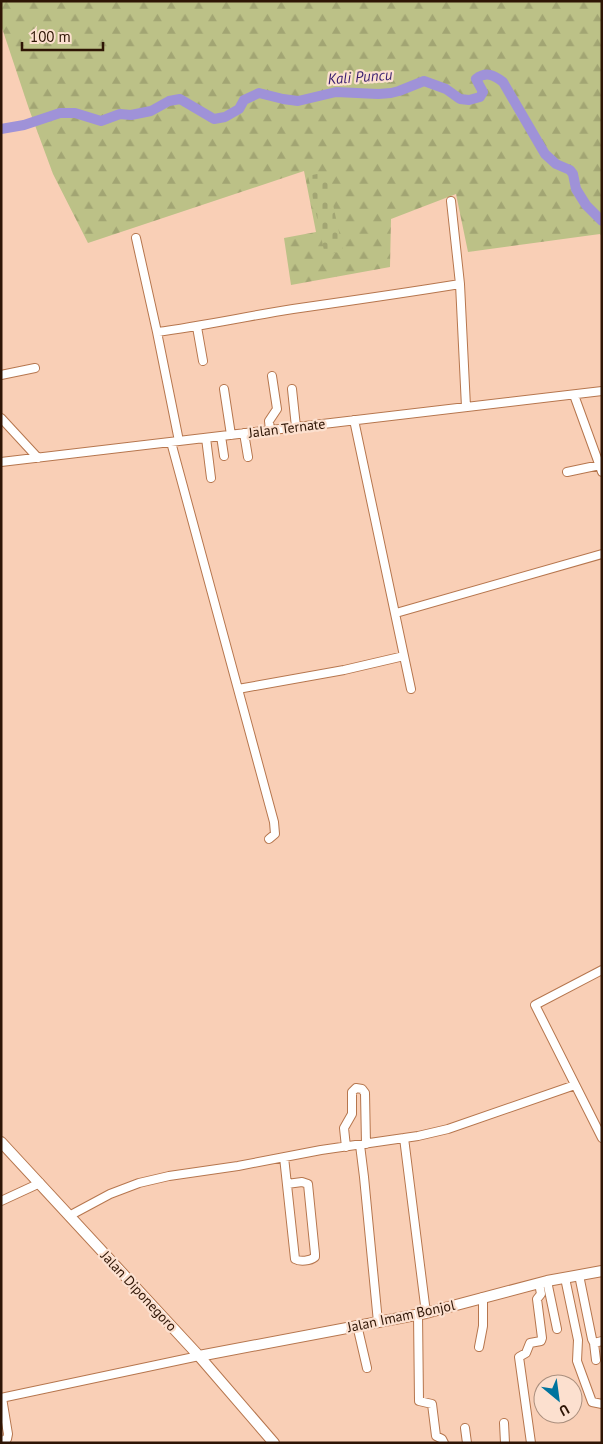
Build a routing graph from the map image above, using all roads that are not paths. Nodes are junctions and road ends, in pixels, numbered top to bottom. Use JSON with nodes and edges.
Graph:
{"nodes":[{"id":1,"x":451,"y":201,"type":"dead end"},
{"id":2,"x":136,"y":238,"type":"dead end"},
{"id":3,"x":460,"y":284,"type":"junction"},
{"id":4,"x":198,"y":327,"type":"junction"},
{"id":5,"x":157,"y":332,"type":"junction"},
{"id":6,"x":203,"y":361,"type":"dead end"},
{"id":7,"x":35,"y":368,"type":"dead end"},
{"id":8,"x":1,"y":375,"type":"edge"},
{"id":9,"x":272,"y":376,"type":"dead end"},
{"id":10,"x":224,"y":389,"type":"dead end"},
{"id":11,"x":292,"y":389,"type":"dead end"},
{"id":12,"x":602,"y":391,"type":"edge"},
{"id":13,"x":574,"y":395,"type":"junction"},
{"id":14,"x":466,"y":407,"type":"junction"},
{"id":15,"x":1,"y":418,"type":"edge"},
{"id":16,"x":354,"y":420,"type":"junction"},
{"id":17,"x":296,"y":427,"type":"junction"},
{"id":18,"x":270,"y":430,"type":"junction"},
{"id":19,"x":244,"y":433,"type":"junction"},
{"id":20,"x":231,"y":435,"type":"junction"},
{"id":21,"x":221,"y":436,"type":"junction"},
{"id":22,"x":206,"y":438,"type":"junction"},
{"id":23,"x":175,"y":441,"type":"junction"},
{"id":24,"x":224,"y":456,"type":"dead end"},
{"id":25,"x":248,"y":457,"type":"dead end"},
{"id":26,"x":38,"y":458,"type":"junction"},
{"id":27,"x":1,"y":462,"type":"edge"},
{"id":28,"x":601,"y":468,"type":"edge"},
{"id":29,"x":568,"y":472,"type":"dead end"},
{"id":30,"x":212,"y":478,"type":"dead end"},
{"id":31,"x":602,"y":554,"type":"edge"},
{"id":32,"x":396,"y":613,"type":"junction"},
{"id":33,"x":404,"y":656,"type":"junction"},
{"id":34,"x":238,"y":688,"type":"junction"},
{"id":35,"x":412,"y":689,"type":"dead end"},
{"id":36,"x":269,"y":839,"type":"dead end"},
{"id":37,"x":602,"y":970,"type":"edge"},
{"id":38,"x":575,"y":1085,"type":"junction"},
{"id":39,"x":599,"y":1125,"type":"edge"},
{"id":40,"x":404,"y":1138,"type":"junction"},
{"id":41,"x":602,"y":1138,"type":"edge"},
{"id":42,"x":1,"y":1142,"type":"edge"},
{"id":43,"x":363,"y":1144,"type":"junction"},
{"id":44,"x":346,"y":1147,"type":"junction"},
{"id":45,"x":284,"y":1157,"type":"junction"},
{"id":46,"x":40,"y":1183,"type":"junction"},
{"id":47,"x":287,"y":1184,"type":"junction"},
{"id":48,"x":1,"y":1201,"type":"edge"},
{"id":49,"x":69,"y":1216,"type":"junction"},
{"id":50,"x":602,"y":1271,"type":"edge"},
{"id":51,"x":579,"y":1275,"type":"junction"},
{"id":52,"x":565,"y":1278,"type":"junction"},
{"id":53,"x":543,"y":1282,"type":"junction"},
{"id":54,"x":483,"y":1298,"type":"junction"},
{"id":55,"x":422,"y":1314,"type":"junction"},
{"id":56,"x":378,"y":1322,"type":"junction"},
{"id":57,"x":357,"y":1325,"type":"junction"},
{"id":58,"x":557,"y":1329,"type":"dead end"},
{"id":59,"x":598,"y":1342,"type":"edge"},
{"id":60,"x":479,"y":1347,"type":"dead end"},
{"id":61,"x":199,"y":1356,"type":"junction"},
{"id":62,"x":596,"y":1360,"type":"dead end"},
{"id":63,"x":367,"y":1368,"type":"dead end"},
{"id":64,"x":1,"y":1398,"type":"edge"},
{"id":65,"x":602,"y":1404,"type":"edge"},
{"id":66,"x":504,"y":1423,"type":"dead end"},
{"id":67,"x":465,"y":1428,"type":"dead end"},
{"id":68,"x":1,"y":1441,"type":"edge"},
{"id":69,"x":274,"y":1443,"type":"edge"},
{"id":70,"x":444,"y":1443,"type":"edge"},
{"id":71,"x":467,"y":1443,"type":"edge"},
{"id":72,"x":505,"y":1443,"type":"edge"},
{"id":73,"x":530,"y":1443,"type":"edge"}],
"edges":[{"from":1,"to":3,"type":"street"},
{"from":2,"to":5,"type":"street"},
{"from":3,"to":4,"type":"street"},
{"from":3,"to":14,"type":"street"},
{"from":4,"to":5,"type":"street"},
{"from":4,"to":6,"type":"street"},
{"from":5,"to":23,"type":"street"},
{"from":7,"to":8,"type":"street"},
{"from":9,"to":18,"type":"street"},
{"from":10,"to":20,"type":"street"},
{"from":11,"to":17,"type":"street"},
{"from":12,"to":13,"type":"street","name":"Jalan Ternate"},
{"from":13,"to":14,"type":"street","name":"Jalan Ternate"},
{"from":13,"to":28,"type":"street"},
{"from":14,"to":16,"type":"street","name":"Jalan Ternate"},
{"from":15,"to":26,"type":"street"},
{"from":16,"to":17,"type":"street","name":"Jalan Ternate"},
{"from":16,"to":32,"type":"street"},
{"from":17,"to":18,"type":"street","name":"Jalan Ternate"},
{"from":18,"to":19,"type":"street","name":"Jalan Ternate"},
{"from":19,"to":20,"type":"street","name":"Jalan Ternate"},
{"from":19,"to":25,"type":"street"},
{"from":20,"to":21,"type":"street","name":"Jalan Ternate"},
{"from":21,"to":22,"type":"street","name":"Jalan Ternate"},
{"from":21,"to":24,"type":"street"},
{"from":22,"to":23,"type":"street","name":"Jalan Ternate"},
{"from":22,"to":30,"type":"street"},
{"from":23,"to":26,"type":"street","name":"Jalan Ternate"},
{"from":23,"to":34,"type":"street"},
{"from":26,"to":27,"type":"street","name":"Jalan Ternate"},
{"from":28,"to":29,"type":"street"},
{"from":31,"to":32,"type":"street"},
{"from":32,"to":33,"type":"street"},
{"from":33,"to":34,"type":"street"},
{"from":33,"to":35,"type":"street"},
{"from":34,"to":36,"type":"street"},
{"from":37,"to":38,"type":"street"},
{"from":38,"to":39,"type":"street"},
{"from":38,"to":40,"type":"street"},
{"from":39,"to":41,"type":"street"},
{"from":40,"to":43,"type":"street"},
{"from":40,"to":55,"type":"street"},
{"from":42,"to":46,"type":"main road","name":"Jalan Diponegoro"},
{"from":43,"to":44,"type":"street"},
{"from":43,"to":44,"type":"street"},
{"from":43,"to":56,"type":"street"},
{"from":44,"to":45,"type":"street"},
{"from":45,"to":47,"type":"street"},
{"from":45,"to":49,"type":"street"},
{"from":46,"to":48,"type":"street"},
{"from":46,"to":49,"type":"main road","name":"Jalan Diponegoro"},
{"from":47,"to":47,"type":"street"},
{"from":49,"to":61,"type":"main road","name":"Jalan Diponegoro"},
{"from":50,"to":51,"type":"main road","name":"Jalan Imam Bonjol"},
{"from":51,"to":52,"type":"main road","name":"Jalan Imam Bonjol"},
{"from":51,"to":59,"type":"street"},
{"from":52,"to":53,"type":"main road","name":"Jalan Imam Bonjol"},
{"from":52,"to":65,"type":"street"},
{"from":53,"to":54,"type":"main road","name":"Jalan Imam Bonjol"},
{"from":53,"to":58,"type":"street"},
{"from":53,"to":73,"type":"street"},
{"from":54,"to":55,"type":"main road","name":"Jalan Imam Bonjol"},
{"from":54,"to":60,"type":"street"},
{"from":55,"to":56,"type":"main road","name":"Jalan Imam Bonjol"},
{"from":55,"to":70,"type":"street"},
{"from":56,"to":57,"type":"main road","name":"Jalan Imam Bonjol"},
{"from":57,"to":61,"type":"main road","name":"Jalan Imam Bonjol"},
{"from":57,"to":63,"type":"street"},
{"from":59,"to":62,"type":"street"},
{"from":61,"to":64,"type":"street"},
{"from":61,"to":69,"type":"main road","name":"Jalan Diponegoro"},
{"from":64,"to":68,"type":"street"},
{"from":66,"to":72,"type":"street"},
{"from":67,"to":71,"type":"street"}]}
